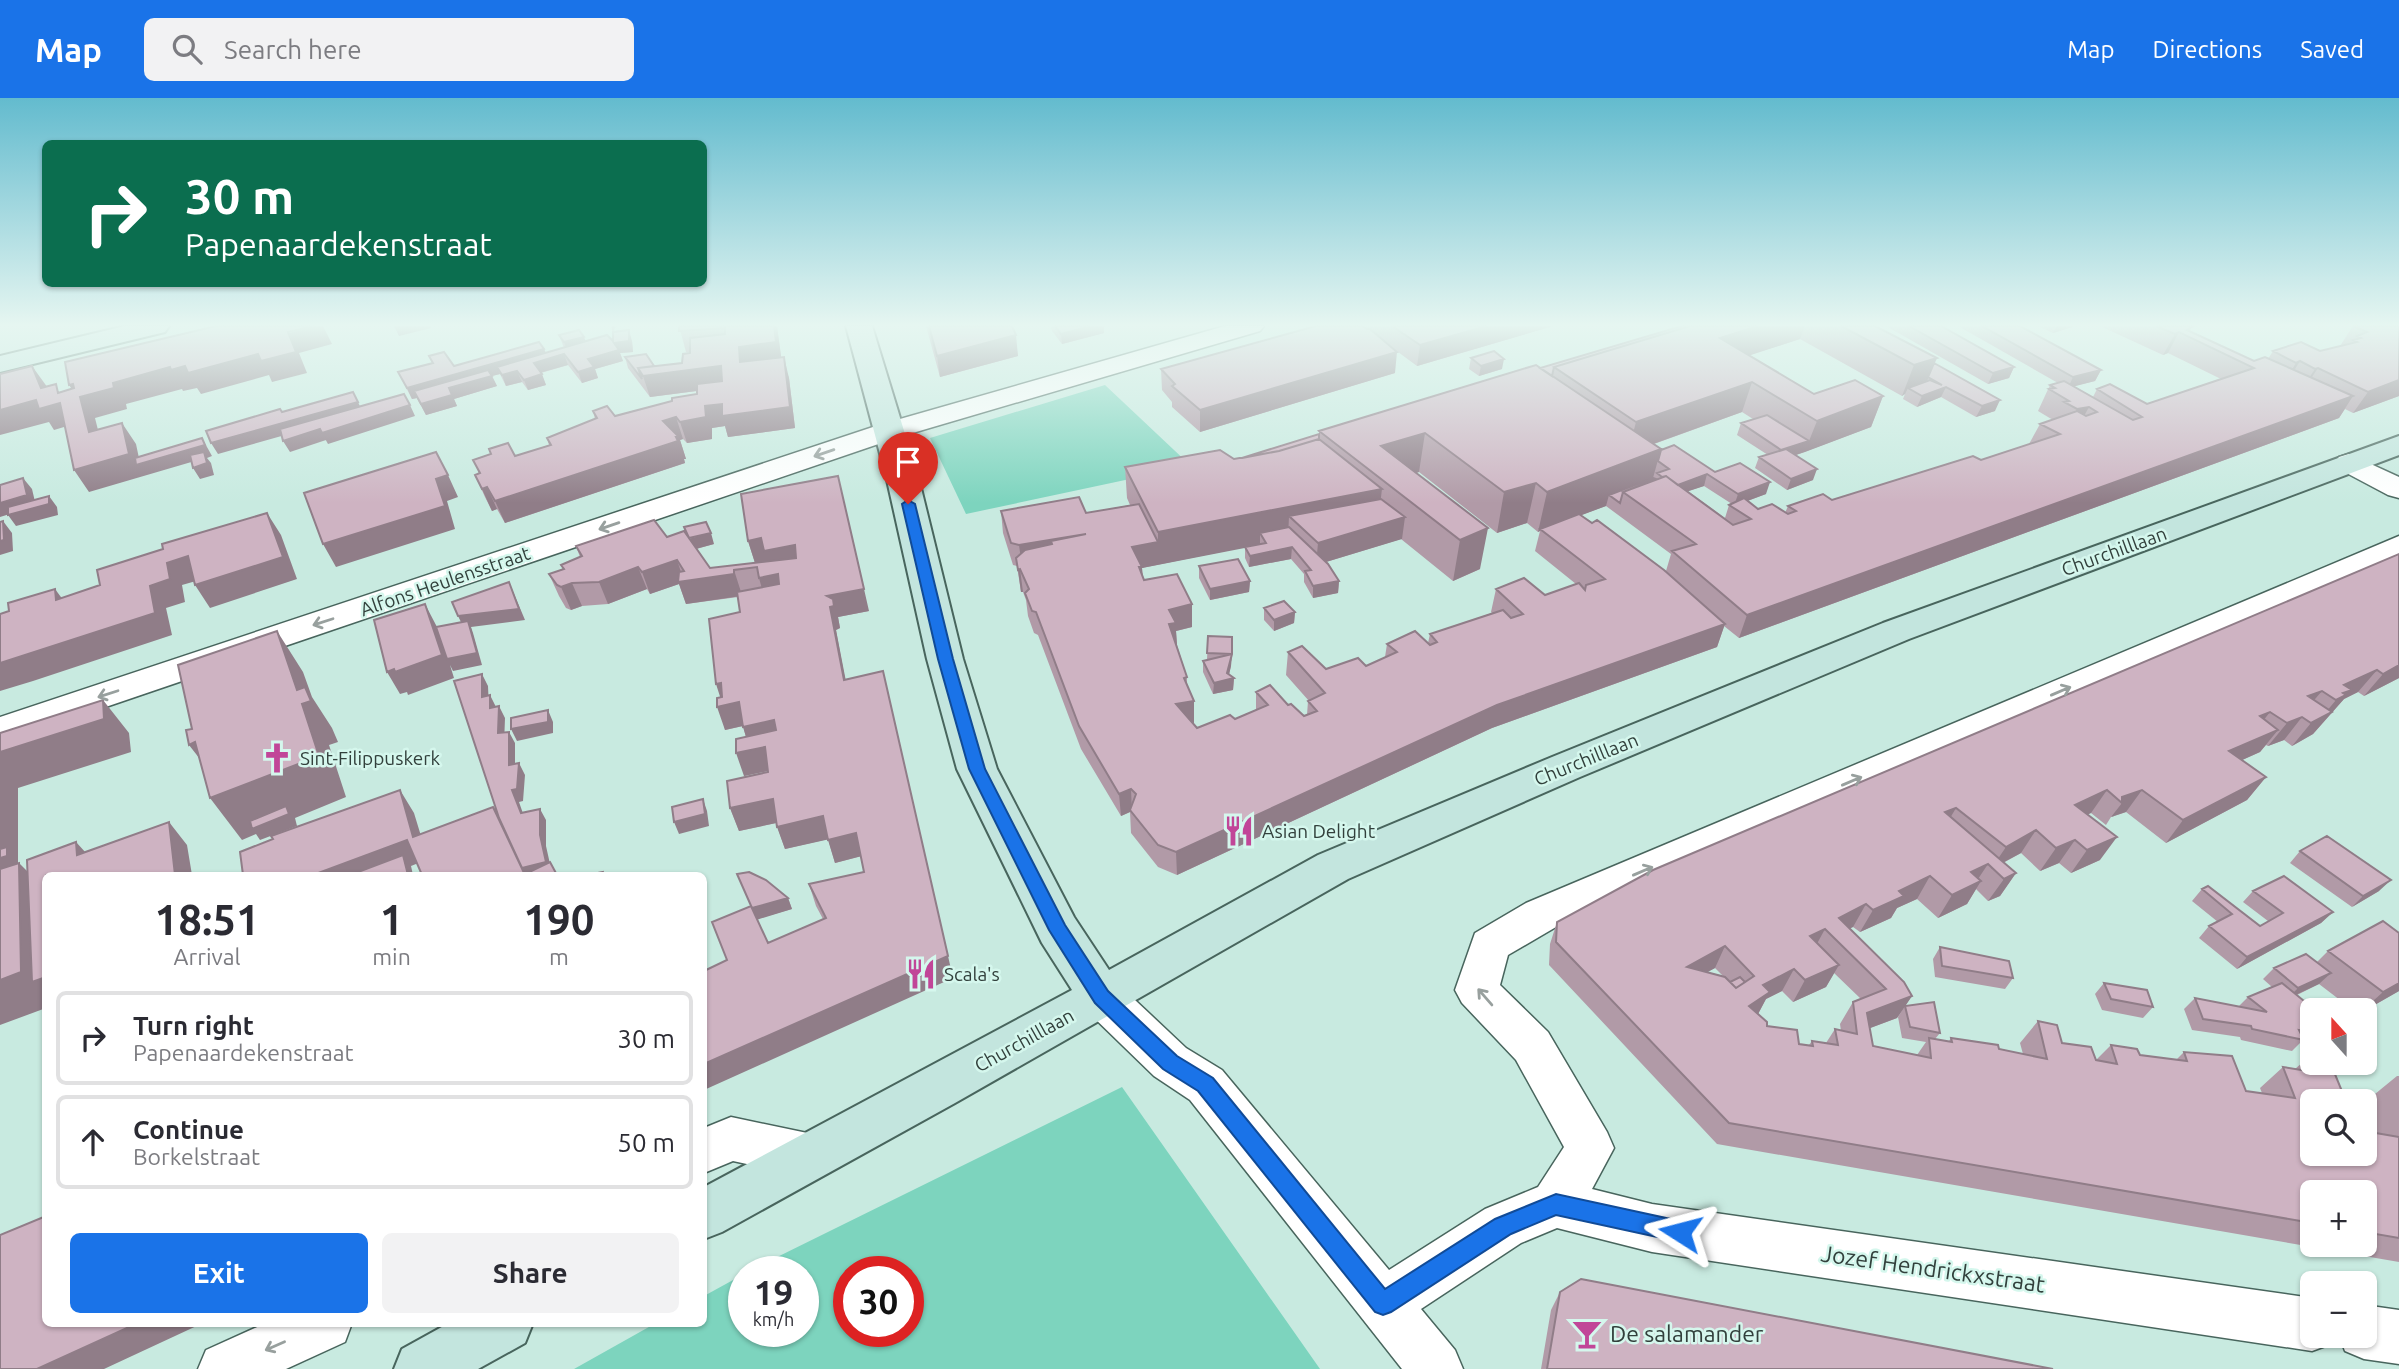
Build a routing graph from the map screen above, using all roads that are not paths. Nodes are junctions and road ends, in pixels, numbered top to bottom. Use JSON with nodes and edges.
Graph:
{"nodes":[{"id":1,"x":876,"y":385,"type":"edge"},
{"id":2,"x":1047,"y":385,"type":"edge"},
{"id":3,"x":889,"y":431,"type":"junction"},
{"id":4,"x":2399,"y":445,"type":"edge"},
{"id":5,"x":2349,"y":463,"type":"junction"},
{"id":6,"x":2399,"y":489,"type":"edge"},
{"id":7,"x":2399,"y":546,"type":"edge"},
{"id":8,"x":0,"y":730,"type":"edge"},
{"id":9,"x":1102,"y":997,"type":"junction"},
{"id":10,"x":707,"y":1150,"type":"edge"},
{"id":11,"x":811,"y":1156,"type":"junction"},
{"id":12,"x":1556,"y":1204,"type":"junction"},
{"id":13,"x":707,"y":1212,"type":"edge"},
{"id":14,"x":1383,"y":1304,"type":"junction"},
{"id":15,"x":2300,"y":1323,"type":"edge"},
{"id":16,"x":317,"y":1327,"type":"edge"},
{"id":17,"x":498,"y":1327,"type":"edge"},
{"id":18,"x":2377,"y":1334,"type":"edge"},
{"id":19,"x":2399,"y":1337,"type":"edge"},
{"id":20,"x":225,"y":1369,"type":"edge"},
{"id":21,"x":422,"y":1369,"type":"edge"},
{"id":22,"x":1436,"y":1369,"type":"edge"}],
"edges":[{"from":1,"to":3,"type":"street"},
{"from":2,"to":3,"type":"street","name":"Alfons Heulensstraat"},
{"from":3,"to":8,"type":"street","name":"Alfons Heulensstraat","one_way":true},
{"from":3,"to":9,"type":"street"},
{"from":4,"to":5,"type":"street","name":"Churchilllaan"},
{"from":5,"to":6,"type":"street"},
{"from":5,"to":9,"type":"street","name":"Churchilllaan"},
{"from":12,"to":7,"type":"street","one_way":true},
{"from":9,"to":11,"type":"street","name":"Churchilllaan"},
{"from":9,"to":14,"type":"street"},
{"from":10,"to":11,"type":"street"},
{"from":11,"to":13,"type":"street","name":"Churchilllaan"},
{"from":12,"to":14,"type":"street"},
{"from":12,"to":15,"type":"street","name":"Jozef Hendrickxstraat"},
{"from":14,"to":22,"type":"street"},
{"from":16,"to":20,"type":"street","one_way":true},
{"from":17,"to":21,"type":"street"},
{"from":18,"to":19,"type":"street"}]}
